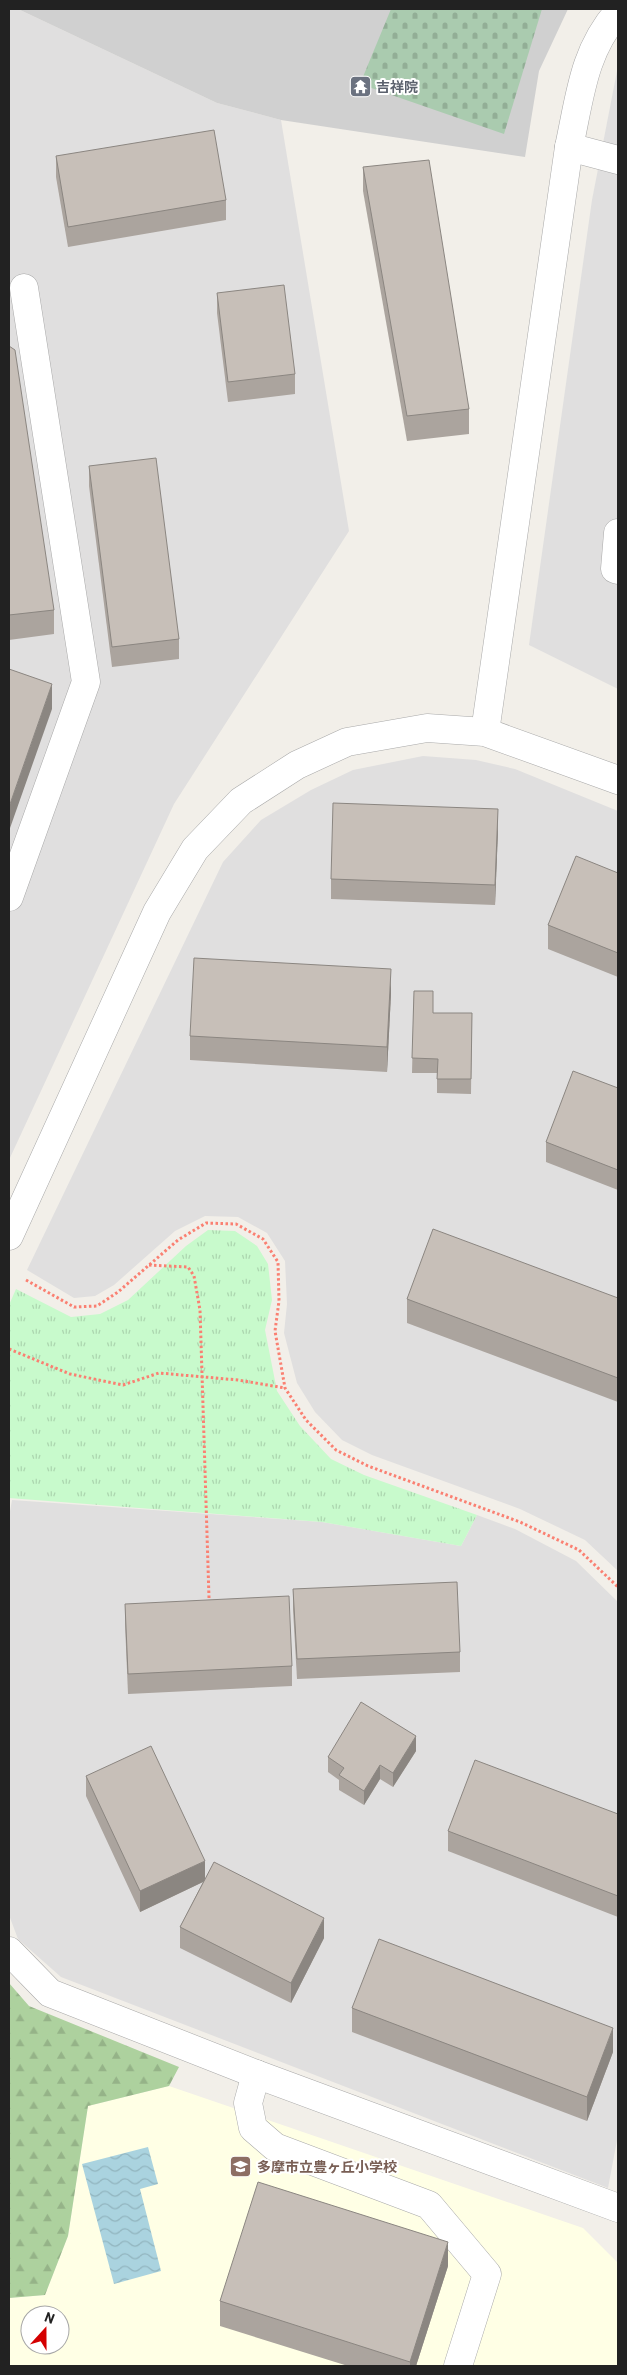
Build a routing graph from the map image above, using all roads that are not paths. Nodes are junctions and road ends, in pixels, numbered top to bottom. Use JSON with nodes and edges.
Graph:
{"nodes":[{"id":1,"x":618,"y":12,"type":"edge"},
{"id":2,"x":569,"y":148,"type":"junction"},
{"id":3,"x":618,"y":160,"type":"edge"},
{"id":4,"x":24,"y":288,"type":"dead end"},
{"id":5,"x":618,"y":533,"type":"edge"},
{"id":6,"x":618,"y":570,"type":"edge"},
{"id":7,"x":484,"y":732,"type":"junction"},
{"id":8,"x":618,"y":780,"type":"edge"},
{"id":9,"x":9,"y":897,"type":"edge"},
{"id":10,"x":9,"y":1236,"type":"edge"},
{"id":11,"x":9,"y":1951,"type":"edge"},
{"id":12,"x":256,"y":2074,"type":"junction"},
{"id":13,"x":618,"y":2208,"type":"edge"},
{"id":14,"x":458,"y":2366,"type":"edge"}],
"edges":[{"from":1,"to":2,"type":"street"},
{"from":2,"to":3,"type":"street"},
{"from":2,"to":7,"type":"street"},
{"from":4,"to":9,"type":"street"},
{"from":5,"to":6,"type":"street"},
{"from":7,"to":8,"type":"street"},
{"from":7,"to":10,"type":"street"},
{"from":11,"to":12,"type":"street"},
{"from":12,"to":13,"type":"street"},
{"from":12,"to":14,"type":"street"}]}
